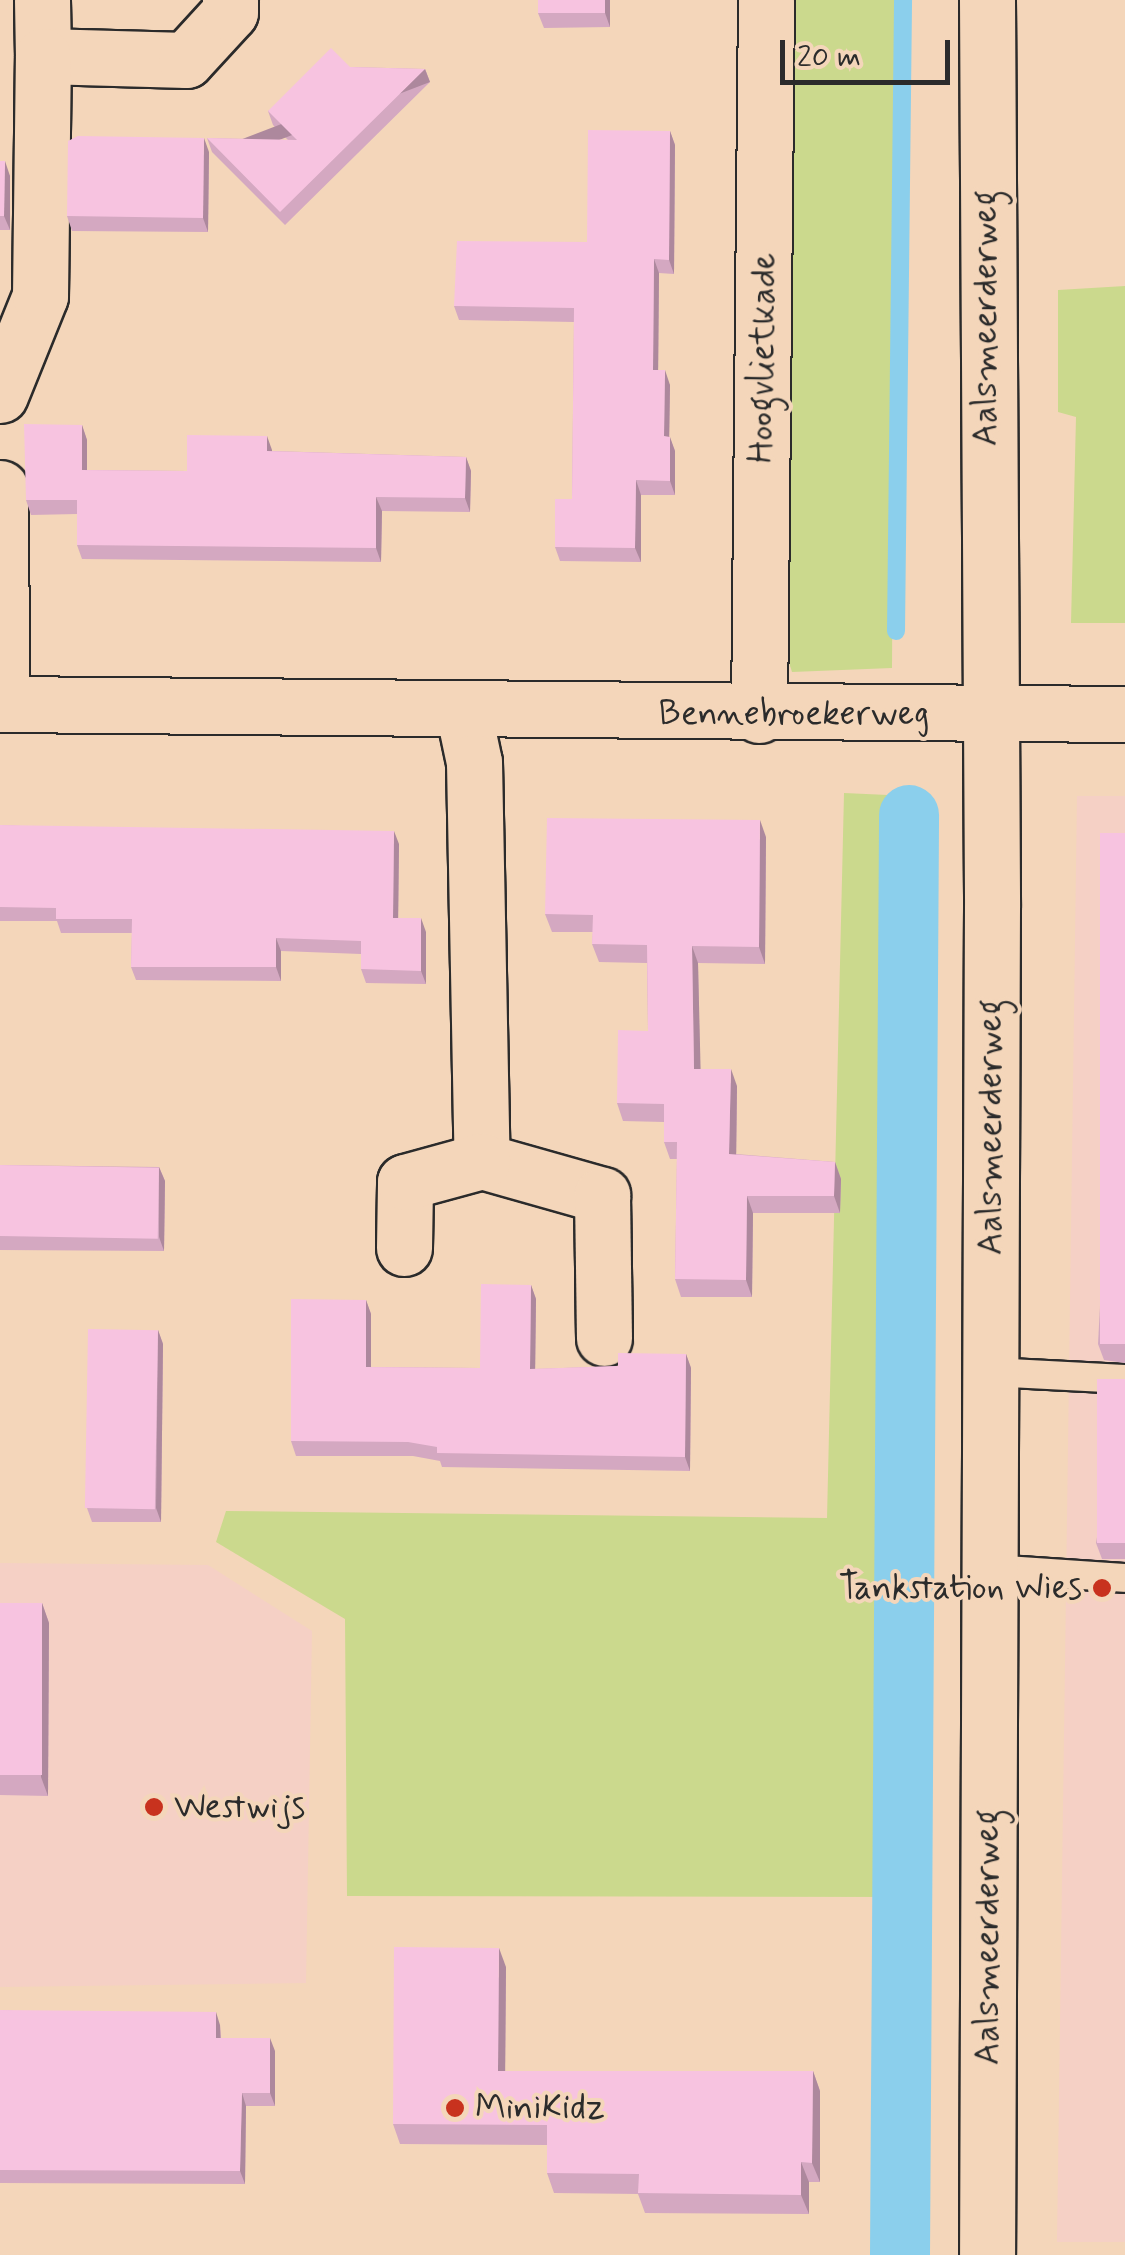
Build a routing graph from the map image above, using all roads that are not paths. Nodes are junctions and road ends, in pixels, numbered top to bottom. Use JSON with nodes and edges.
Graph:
{"nodes":[{"id":1,"x":42,"y":0,"type":"edge"},
{"id":2,"x":230,"y":0,"type":"edge"},
{"id":3,"x":766,"y":0,"type":"edge"},
{"id":4,"x":987,"y":0,"type":"edge"},
{"id":5,"x":43,"y":56,"type":"junction"},
{"id":6,"x":0,"y":394,"type":"edge"},
{"id":7,"x":0,"y":488,"type":"edge"},
{"id":8,"x":1,"y":704,"type":"edge"},
{"id":9,"x":462,"y":710,"type":"junction"},
{"id":10,"x":988,"y":714,"type":"junction"},
{"id":11,"x":1125,"y":714,"type":"edge"},
{"id":12,"x":759,"y":715,"type":"junction"},
{"id":13,"x":482,"y":1161,"type":"junction"},
{"id":14,"x":404,"y":1248,"type":"dead end"},
{"id":15,"x":604,"y":1338,"type":"dead end"},
{"id":16,"x":990,"y":1372,"type":"junction"},
{"id":17,"x":1125,"y":1380,"type":"edge"},
{"id":18,"x":990,"y":1569,"type":"junction"},
{"id":19,"x":1125,"y":1578,"type":"edge"},
{"id":20,"x":987,"y":2255,"type":"edge"}],
"edges":[{"from":1,"to":5,"type":"street"},
{"from":2,"to":5,"type":"street"},
{"from":3,"to":12,"type":"street","name":"Hoogvlietkade"},
{"from":4,"to":10,"type":"street","name":"Aalsmeerderweg"},
{"from":5,"to":6,"type":"street"},
{"from":7,"to":8,"type":"street"},
{"from":8,"to":9,"type":"street","name":"Bennebroekerweg"},
{"from":9,"to":12,"type":"street","name":"Bennebroekerweg"},
{"from":9,"to":13,"type":"street"},
{"from":10,"to":11,"type":"street","name":"Bennebroekerweg"},
{"from":10,"to":12,"type":"street","name":"Bennebroekerweg"},
{"from":10,"to":16,"type":"street","name":"Aalsmeerderweg"},
{"from":13,"to":14,"type":"street"},
{"from":13,"to":15,"type":"street"},
{"from":16,"to":17,"type":"lane"},
{"from":16,"to":18,"type":"street","name":"Aalsmeerderweg"},
{"from":18,"to":19,"type":"lane"},
{"from":18,"to":20,"type":"street","name":"Aalsmeerderweg"}]}
